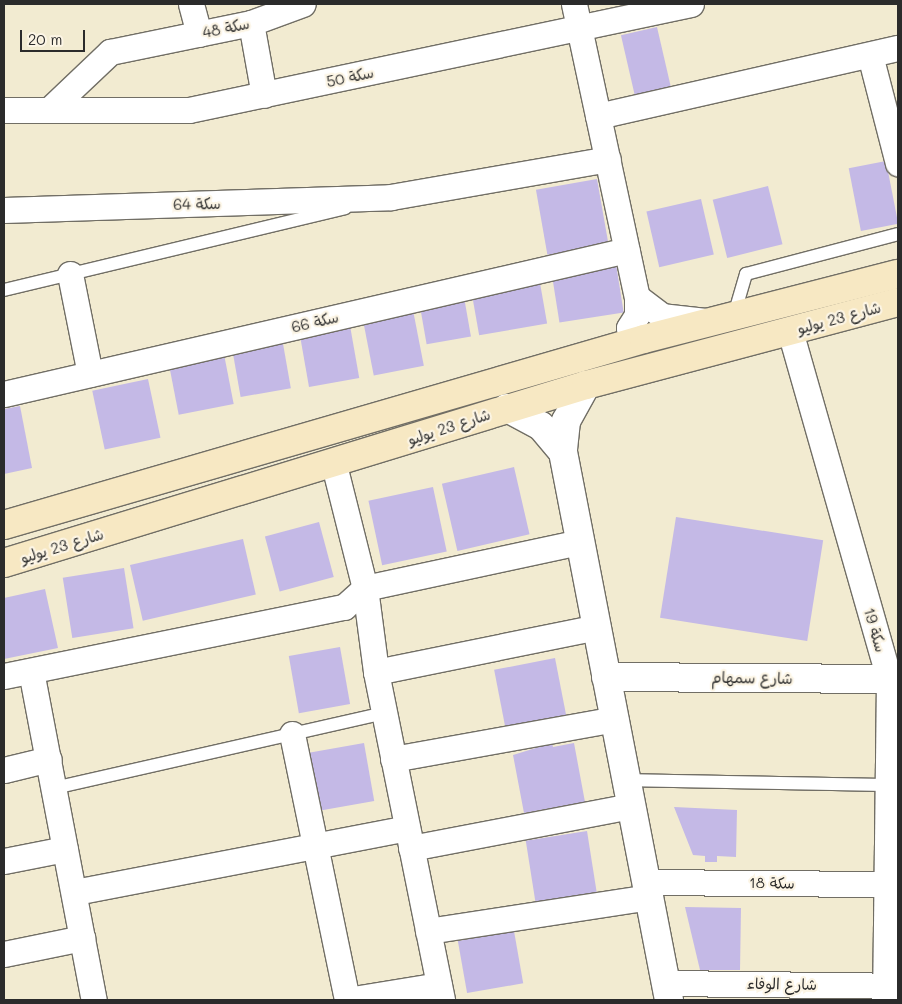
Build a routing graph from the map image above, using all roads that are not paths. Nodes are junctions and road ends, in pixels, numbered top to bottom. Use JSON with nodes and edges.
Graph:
{"nodes":[{"id":1,"x":191,"y":4,"type":"edge"},
{"id":2,"x":303,"y":4,"type":"edge"},
{"id":3,"x":574,"y":4,"type":"edge"},
{"id":4,"x":691,"y":4,"type":"edge"},
{"id":5,"x":251,"y":23,"type":"junction"},
{"id":6,"x":580,"y":30,"type":"junction"},
{"id":7,"x":199,"y":34,"type":"junction"},
{"id":8,"x":898,"y":48,"type":"edge"},
{"id":9,"x":870,"y":55,"type":"junction"},
{"id":10,"x":264,"y":94,"type":"junction"},
{"id":11,"x":50,"y":108,"type":"junction"},
{"id":12,"x":4,"y":110,"type":"edge"},
{"id":13,"x":598,"y":116,"type":"junction"},
{"id":14,"x":894,"y":126,"type":"edge"},
{"id":15,"x":608,"y":159,"type":"junction"},
{"id":16,"x":898,"y":163,"type":"edge"},
{"id":17,"x":391,"y":197,"type":"junction"},
{"id":18,"x":4,"y":210,"type":"edge"},
{"id":19,"x":898,"y":234,"type":"edge"},
{"id":20,"x":627,"y":250,"type":"junction"},
{"id":21,"x":70,"y":274,"type":"junction"},
{"id":22,"x":898,"y":274,"type":"edge"},
{"id":23,"x":4,"y":290,"type":"edge"},
{"id":24,"x":637,"y":297,"type":"junction"},
{"id":25,"x":898,"y":302,"type":"edge"},
{"id":26,"x":724,"y":318,"type":"junction"},
{"id":27,"x":790,"y":331,"type":"junction"},
{"id":28,"x":644,"y":339,"type":"junction"},
{"id":29,"x":90,"y":374,"type":"junction"},
{"id":30,"x":586,"y":385,"type":"junction"},
{"id":31,"x":4,"y":394,"type":"edge"},
{"id":32,"x":507,"y":408,"type":"junction"},
{"id":33,"x":563,"y":452,"type":"junction"},
{"id":34,"x":334,"y":465,"type":"junction"},
{"id":35,"x":4,"y":525,"type":"edge"},
{"id":36,"x":580,"y":542,"type":"junction"},
{"id":37,"x":4,"y":563,"type":"edge"},
{"id":38,"x":365,"y":588,"type":"junction"},
{"id":39,"x":597,"y":627,"type":"junction"},
{"id":40,"x":31,"y":671,"type":"junction"},
{"id":41,"x":376,"y":672,"type":"junction"},
{"id":42,"x":4,"y":676,"type":"edge"},
{"id":43,"x":606,"y":677,"type":"junction"},
{"id":44,"x":893,"y":679,"type":"edge"},
{"id":45,"x":384,"y":713,"type":"junction"},
{"id":46,"x":615,"y":720,"type":"junction"},
{"id":47,"x":292,"y":734,"type":"junction"},
{"id":48,"x":48,"y":759,"type":"junction"},
{"id":49,"x":393,"y":759,"type":"junction"},
{"id":50,"x":4,"y":770,"type":"edge"},
{"id":51,"x":627,"y":780,"type":"junction"},
{"id":52,"x":893,"y":785,"type":"edge"},
{"id":53,"x":54,"y":788,"type":"junction"},
{"id":54,"x":632,"y":806,"type":"junction"},
{"id":55,"x":409,"y":838,"type":"junction"},
{"id":56,"x":315,"y":846,"type":"junction"},
{"id":57,"x":65,"y":850,"type":"junction"},
{"id":58,"x":4,"y":861,"type":"edge"},
{"id":59,"x":892,"y":884,"type":"edge"},
{"id":60,"x":648,"y":889,"type":"junction"},
{"id":61,"x":75,"y":892,"type":"junction"},
{"id":62,"x":428,"y":931,"type":"junction"},
{"id":63,"x":82,"y":938,"type":"junction"},
{"id":64,"x":4,"y":954,"type":"edge"},
{"id":65,"x":889,"y":991,"type":"edge"},
{"id":66,"x":441,"y":993,"type":"edge"},
{"id":67,"x":664,"y":995,"type":"edge"},
{"id":68,"x":94,"y":1000,"type":"edge"},
{"id":69,"x":347,"y":1000,"type":"edge"}],
"edges":[{"from":1,"to":7,"type":"street"},
{"from":2,"to":5,"type":"street","name":"سكة 48"},
{"from":3,"to":6,"type":"street"},
{"from":4,"to":6,"type":"street","name":"سكة 50"},
{"from":5,"to":7,"type":"street","name":"سكة 48"},
{"from":5,"to":10,"type":"street"},
{"from":6,"to":10,"type":"street","name":"سكة 50"},
{"from":6,"to":13,"type":"street"},
{"from":7,"to":11,"type":"street","name":"سكة 48"},
{"from":8,"to":9,"type":"street"},
{"from":9,"to":13,"type":"street"},
{"from":9,"to":14,"type":"street"},
{"from":10,"to":11,"type":"street","name":"سكة 50"},
{"from":11,"to":12,"type":"street","name":"سكة 50"},
{"from":13,"to":15,"type":"street"},
{"from":14,"to":16,"type":"street"},
{"from":15,"to":17,"type":"street","name":"سكة 64"},
{"from":15,"to":20,"type":"street"},
{"from":17,"to":18,"type":"street","name":"سكة 64"},
{"from":17,"to":21,"type":"lane"},
{"from":19,"to":26,"type":"lane"},
{"from":20,"to":24,"type":"street"},
{"from":20,"to":29,"type":"street","name":"سكة 66"},
{"from":21,"to":23,"type":"lane"},
{"from":21,"to":29,"type":"street"},
{"from":22,"to":26,"type":"main road","name":"شارع 23 يوليو"},
{"from":24,"to":26,"type":"street"},
{"from":24,"to":28,"type":"street"},
{"from":25,"to":27,"type":"main road","name":"شارع 23 يوليو"},
{"from":26,"to":28,"type":"main road","name":"شارع 23 يوليو"},
{"from":27,"to":30,"type":"main road","name":"شارع 23 يوليو"},
{"from":27,"to":44,"type":"street","name":"سكة 19"},
{"from":28,"to":35,"type":"main road","name":"شارع 23 يوليو"},
{"from":29,"to":31,"type":"street","name":"سكة 66"},
{"from":30,"to":32,"type":"main road","name":"شارع 23 يوليو"},
{"from":30,"to":33,"type":"street"},
{"from":32,"to":33,"type":"street"},
{"from":32,"to":34,"type":"main road","name":"شارع 23 يوليو"},
{"from":33,"to":36,"type":"street"},
{"from":34,"to":37,"type":"main road","name":"شارع 23 يوليو"},
{"from":34,"to":38,"type":"street"},
{"from":36,"to":38,"type":"street"},
{"from":36,"to":39,"type":"street"},
{"from":38,"to":40,"type":"street"},
{"from":38,"to":41,"type":"street"},
{"from":39,"to":41,"type":"street"},
{"from":39,"to":43,"type":"street"},
{"from":40,"to":42,"type":"street"},
{"from":40,"to":48,"type":"street"},
{"from":41,"to":45,"type":"street"},
{"from":43,"to":44,"type":"street","name":"شارع سمهام"},
{"from":43,"to":46,"type":"street"},
{"from":44,"to":52,"type":"street","name":"سكة 19"},
{"from":45,"to":47,"type":"lane"},
{"from":45,"to":49,"type":"street"},
{"from":46,"to":49,"type":"street"},
{"from":46,"to":51,"type":"street"},
{"from":47,"to":53,"type":"lane"},
{"from":47,"to":56,"type":"street"},
{"from":48,"to":50,"type":"street"},
{"from":48,"to":53,"type":"street"},
{"from":49,"to":55,"type":"street"},
{"from":51,"to":52,"type":"lane"},
{"from":51,"to":54,"type":"street"},
{"from":52,"to":59,"type":"street","name":"سكة 19"},
{"from":53,"to":57,"type":"street"},
{"from":54,"to":55,"type":"street"},
{"from":54,"to":60,"type":"street"},
{"from":55,"to":56,"type":"street"},
{"from":55,"to":62,"type":"street"},
{"from":56,"to":61,"type":"street"},
{"from":56,"to":69,"type":"street"},
{"from":57,"to":58,"type":"street"},
{"from":57,"to":61,"type":"street"},
{"from":59,"to":60,"type":"street","name":"سكة 18"},
{"from":59,"to":65,"type":"street","name":"سكة 19"},
{"from":60,"to":62,"type":"street","name":"سكة 18"},
{"from":60,"to":67,"type":"street"},
{"from":61,"to":63,"type":"street"},
{"from":62,"to":66,"type":"street"},
{"from":63,"to":64,"type":"street"},
{"from":63,"to":68,"type":"street"},
{"from":65,"to":67,"type":"street","name":"شارع الوفاء"},
{"from":66,"to":69,"type":"street"}]}
